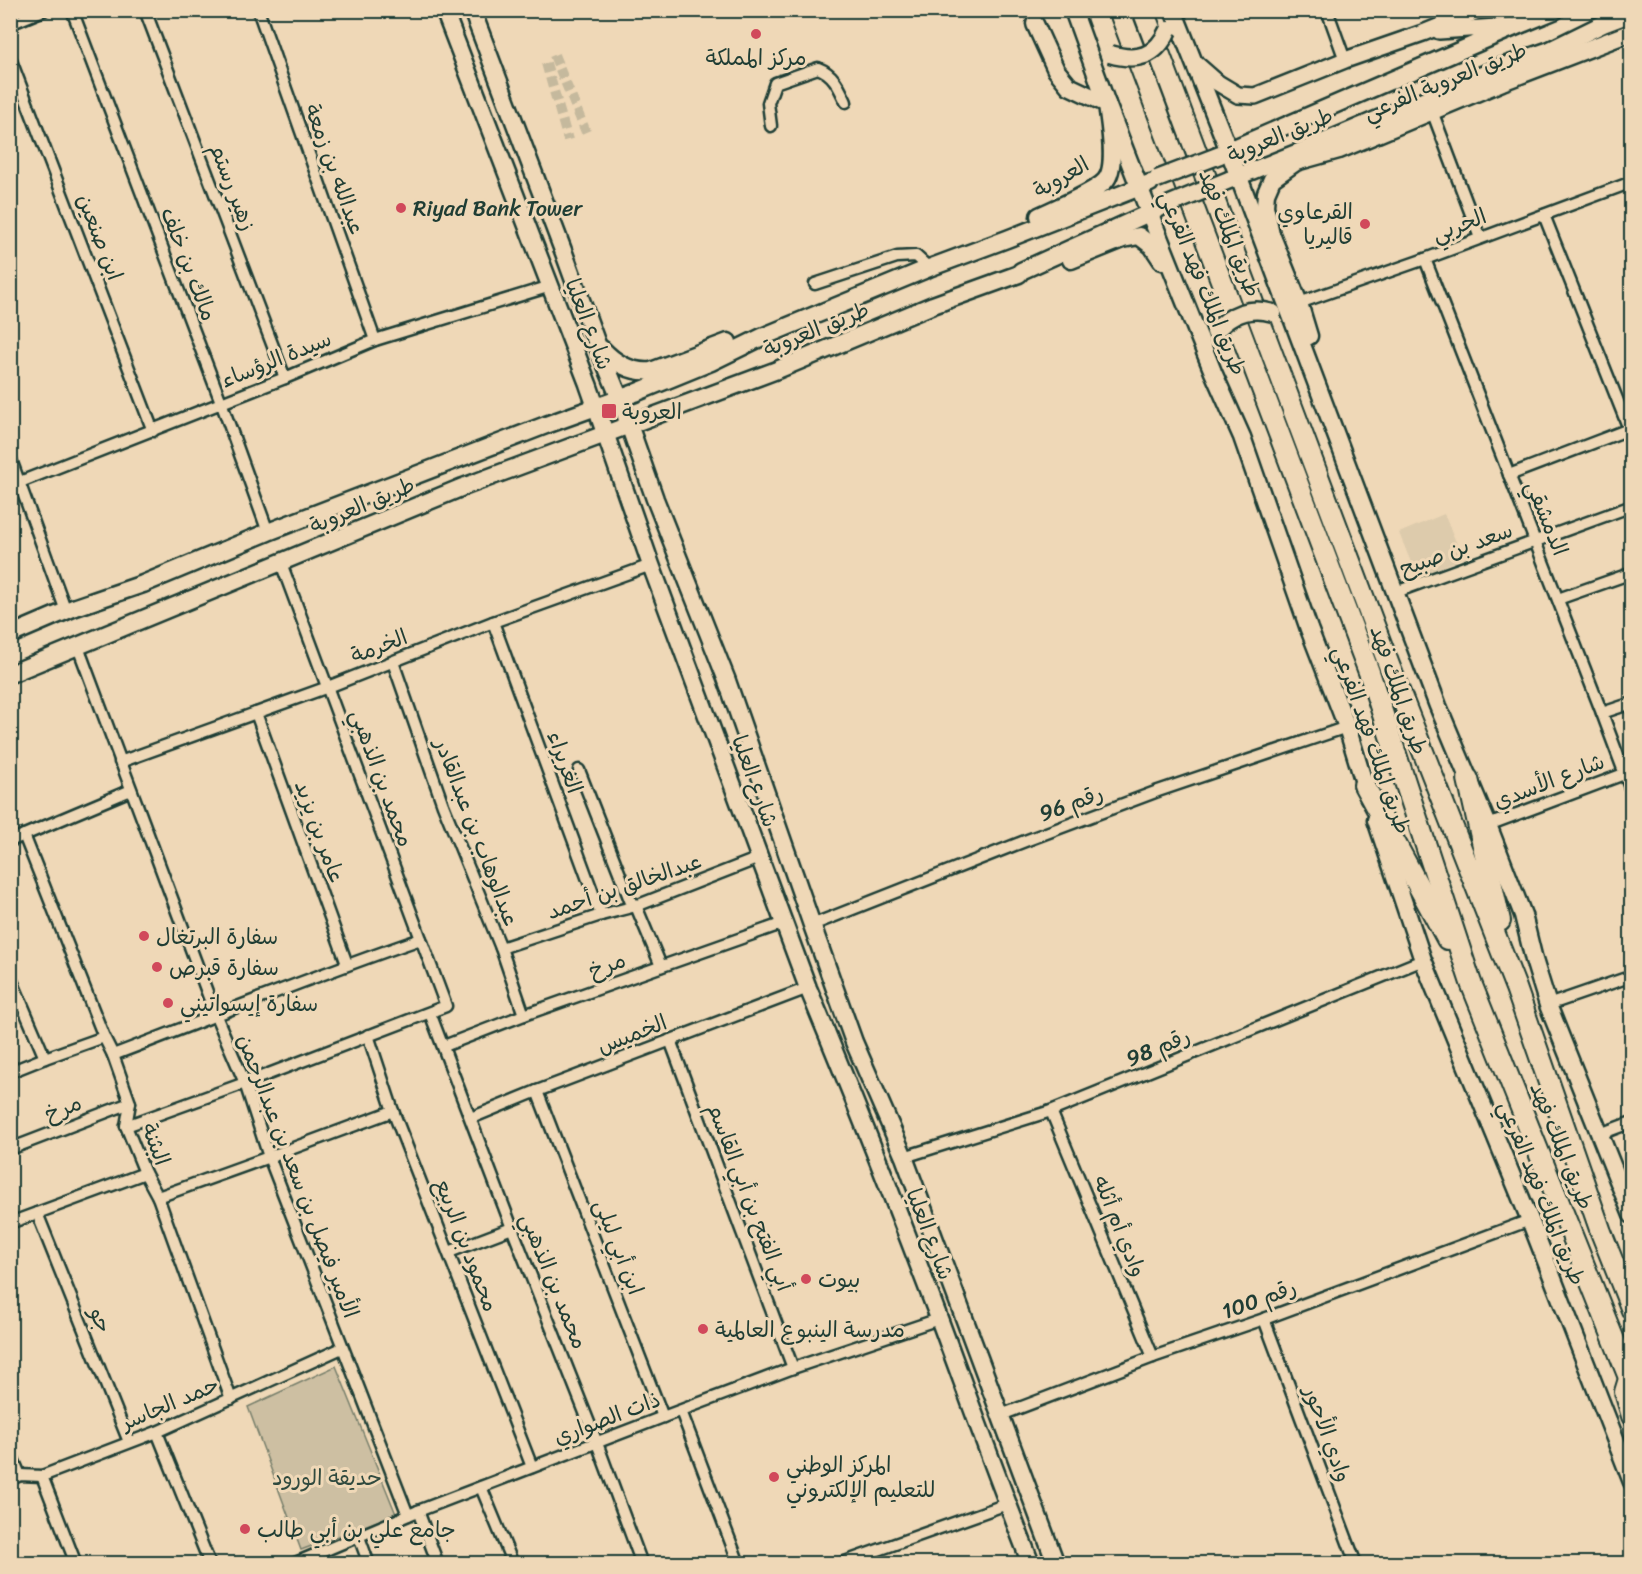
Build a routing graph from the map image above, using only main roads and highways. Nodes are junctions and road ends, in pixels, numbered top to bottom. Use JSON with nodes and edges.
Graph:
{"nodes":[{"id":1,"x":444,"y":10,"type":"edge"},
{"id":2,"x":472,"y":10,"type":"edge"},
{"id":3,"x":1119,"y":10,"type":"edge"},
{"id":4,"x":1143,"y":10,"type":"edge"},
{"id":5,"x":1167,"y":10,"type":"edge"},
{"id":6,"x":1173,"y":10,"type":"edge"},
{"id":7,"x":1556,"y":10,"type":"edge"},
{"id":8,"x":1632,"y":13,"type":"edge"},
{"id":9,"x":1075,"y":16,"type":"edge"},
{"id":10,"x":1035,"y":24,"type":"dead end"},
{"id":11,"x":1632,"y":32,"type":"edge"},
{"id":12,"x":1614,"y":39,"type":"junction"},
{"id":13,"x":1550,"y":50,"type":"junction"},
{"id":14,"x":1107,"y":104,"type":"junction"},
{"id":15,"x":1312,"y":146,"type":"junction"},
{"id":16,"x":1224,"y":153,"type":"junction"},
{"id":17,"x":1296,"y":162,"type":"junction"},
{"id":18,"x":1259,"y":168,"type":"junction"},
{"id":19,"x":1233,"y":178,"type":"junction"},
{"id":20,"x":1141,"y":187,"type":"junction"},
{"id":21,"x":1149,"y":212,"type":"junction"},
{"id":22,"x":1007,"y":239,"type":"junction"},
{"id":23,"x":1019,"y":274,"type":"junction"},
{"id":24,"x":1178,"y":284,"type":"junction"},
{"id":25,"x":762,"y":337,"type":"junction"},
{"id":26,"x":597,"y":344,"type":"junction"},
{"id":27,"x":620,"y":399,"type":"junction"},
{"id":28,"x":596,"y":407,"type":"junction"},
{"id":29,"x":1326,"y":407,"type":"junction"},
{"id":30,"x":629,"y":426,"type":"junction"},
{"id":31,"x":605,"y":434,"type":"junction"},
{"id":32,"x":1242,"y":437,"type":"junction"},
{"id":33,"x":10,"y":635,"type":"edge"},
{"id":34,"x":10,"y":674,"type":"edge"},
{"id":35,"x":1468,"y":779,"type":"junction"},
{"id":36,"x":1364,"y":785,"type":"junction"},
{"id":37,"x":1471,"y":983,"type":"junction"},
{"id":38,"x":1516,"y":988,"type":"junction"},
{"id":39,"x":837,"y":996,"type":"junction"},
{"id":40,"x":835,"y":1052,"type":"junction"},
{"id":41,"x":1632,"y":1215,"type":"edge"},
{"id":42,"x":1631,"y":1308,"type":"edge"},
{"id":43,"x":1630,"y":1382,"type":"edge"},
{"id":44,"x":1632,"y":1416,"type":"edge"},
{"id":45,"x":1632,"y":1482,"type":"edge"},
{"id":46,"x":1035,"y":1509,"type":"junction"},
{"id":47,"x":1016,"y":1527,"type":"junction"},
{"id":48,"x":1031,"y":1563,"type":"edge"},
{"id":49,"x":1056,"y":1563,"type":"edge"}],
"edges":[{"from":1,"to":28,"type":"main road","name":"شارع العليا"},
{"from":2,"to":26,"type":"main road","name":"شارع العليا"},
{"from":3,"to":37,"type":"highway","name":"طريق الملك فهد"},
{"from":4,"to":38,"type":"highway","name":"طريق الملك فهد"},
{"from":5,"to":9,"type":"main road","bridge":true},
{"from":6,"to":16,"type":"main road"},
{"from":7,"to":16,"type":"main road","name":"طريق العروبة"},
{"from":8,"to":13,"type":"main road","name":"طريق العروبة"},
{"from":9,"to":14,"type":"main road","name":"طريق الملك فهد الفرعي"},
{"from":10,"to":14,"type":"main road"},
{"from":11,"to":12,"type":"main road","name":"طريق العروبة الفرعي"},
{"from":12,"to":13,"type":"main road"},
{"from":12,"to":17,"type":"main road","name":"طريق العروبة الفرعي"},
{"from":13,"to":15,"type":"main road","name":"طريق العروبة"},
{"from":14,"to":20,"type":"main road","name":"طريق الملك فهد الفرعي"},
{"from":14,"to":22,"type":"main road","name":"العروبة"},
{"from":15,"to":17,"type":"main road"},
{"from":15,"to":18,"type":"main road","name":"طريق العروبة"},
{"from":16,"to":19,"type":"main road"},
{"from":16,"to":20,"type":"main road","name":"طريق العروبة","bridge":true},
{"from":17,"to":18,"type":"main road"},
{"from":17,"to":29,"type":"main road","name":"طريق العروبة الفرعي"},
{"from":18,"to":19,"type":"main road","name":"طريق العروبة"},
{"from":19,"to":21,"type":"main road","name":"طريق العروبة","bridge":true},
{"from":19,"to":29,"type":"main road"},
{"from":20,"to":21,"type":"main road","name":"طريق الملك فهد الفرعي"},
{"from":20,"to":22,"type":"main road","name":"طريق العروبة"},
{"from":21,"to":23,"type":"main road","name":"طريق العروبة"},
{"from":21,"to":24,"type":"main road","name":"طريق الملك فهد الفرعي"},
{"from":22,"to":25,"type":"main road","name":"طريق العروبة"},
{"from":23,"to":24,"type":"main road"},
{"from":23,"to":30,"type":"main road","name":"طريق العروبة"},
{"from":24,"to":32,"type":"main road","name":"طريق الملك فهد الفرعي"},
{"from":25,"to":26,"type":"main road"},
{"from":25,"to":27,"type":"main road","name":"طريق العروبة"},
{"from":26,"to":27,"type":"main road","name":"شارع العليا"},
{"from":27,"to":28,"type":"main road","name":"طريق العروبة"},
{"from":27,"to":30,"type":"main road","name":"شارع العليا"},
{"from":28,"to":31,"type":"main road","name":"شارع العليا"},
{"from":28,"to":33,"type":"main road","name":"طريق العروبة"},
{"from":29,"to":32,"type":"main road","bridge":true},
{"from":29,"to":35,"type":"main road"},
{"from":30,"to":31,"type":"main road","name":"طريق العروبة"},
{"from":30,"to":39,"type":"main road","name":"شارع العليا"},
{"from":31,"to":34,"type":"main road","name":"طريق العروبة"},
{"from":31,"to":40,"type":"main road","name":"شارع العليا"},
{"from":32,"to":36,"type":"main road","name":"طريق الملك فهد الفرعي"},
{"from":35,"to":38,"type":"highway"},
{"from":35,"to":41,"type":"main road"},
{"from":36,"to":37,"type":"highway"},
{"from":36,"to":45,"type":"main road","name":"طريق الملك فهد الفرعي"},
{"from":37,"to":43,"type":"highway","name":"طريق الملك فهد"},
{"from":38,"to":42,"type":"highway","name":"طريق الملك فهد"},
{"from":39,"to":40,"type":"main road"},
{"from":39,"to":46,"type":"main road","name":"شارع العليا"},
{"from":40,"to":47,"type":"main road","name":"شارع العليا"},
{"from":43,"to":44,"type":"highway"},
{"from":46,"to":47,"type":"main road"},
{"from":46,"to":49,"type":"main road","name":"شارع العليا"},
{"from":47,"to":48,"type":"main road","name":"شارع العليا"}]}
